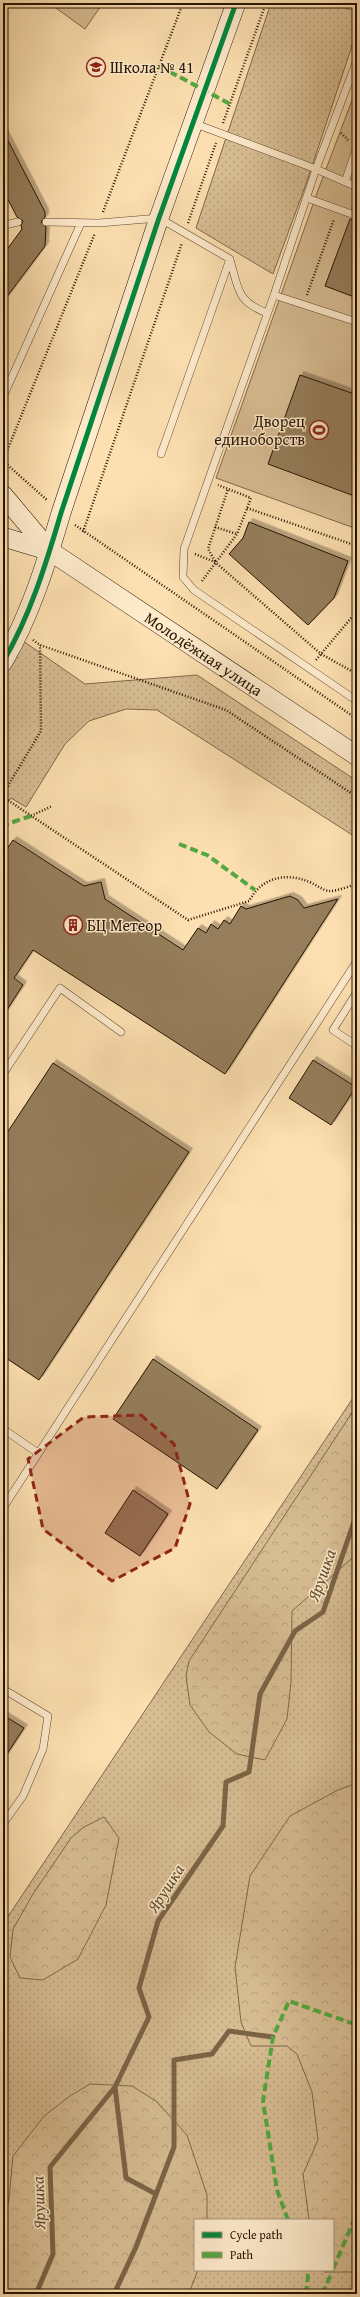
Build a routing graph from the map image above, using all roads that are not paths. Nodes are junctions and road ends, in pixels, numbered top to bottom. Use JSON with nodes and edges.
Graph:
{"nodes":[{"id":1,"x":236,"y":3,"type":"edge"},
{"id":2,"x":357,"y":60,"type":"edge"},
{"id":3,"x":193,"y":123,"type":"junction"},
{"id":4,"x":356,"y":148,"type":"edge"},
{"id":5,"x":316,"y":169,"type":"junction"},
{"id":6,"x":345,"y":182,"type":"junction"},
{"id":7,"x":357,"y":187,"type":"edge"},
{"id":8,"x":307,"y":198,"type":"junction"},
{"id":9,"x":357,"y":216,"type":"edge"},
{"id":10,"x":159,"y":218,"type":"junction"},
{"id":11,"x":18,"y":222,"type":"dead end"},
{"id":12,"x":46,"y":222,"type":"dead end"},
{"id":13,"x":80,"y":223,"type":"junction"},
{"id":14,"x":4,"y":225,"type":"edge"},
{"id":15,"x":230,"y":259,"type":"junction"},
{"id":16,"x":274,"y":295,"type":"junction"},
{"id":17,"x":267,"y":314,"type":"junction"},
{"id":18,"x":357,"y":322,"type":"edge"},
{"id":19,"x":3,"y":397,"type":"edge"},
{"id":20,"x":161,"y":454,"type":"dead end"},
{"id":21,"x":3,"y":495,"type":"edge"},
{"id":22,"x":3,"y":537,"type":"edge"},
{"id":23,"x":50,"y":551,"type":"junction"},
{"id":24,"x":3,"y":662,"type":"edge"},
{"id":25,"x":357,"y":701,"type":"edge"},
{"id":26,"x":357,"y":756,"type":"edge"},
{"id":27,"x":357,"y":961,"type":"edge"},
{"id":28,"x":357,"y":992,"type":"edge"},
{"id":29,"x":121,"y":1032,"type":"dead end"},
{"id":30,"x":357,"y":1046,"type":"edge"},
{"id":31,"x":3,"y":1074,"type":"edge"},
{"id":32,"x":3,"y":1429,"type":"edge"},
{"id":33,"x":38,"y":1453,"type":"junction"},
{"id":34,"x":3,"y":1508,"type":"edge"},
{"id":35,"x":3,"y":1689,"type":"edge"},
{"id":36,"x":3,"y":1824,"type":"edge"}],
"edges":[{"from":1,"to":3,"type":"street"},
{"from":2,"to":5,"type":"lane"},
{"from":3,"to":5,"type":"lane"},
{"from":3,"to":10,"type":"street"},
{"from":4,"to":6,"type":"lane"},
{"from":5,"to":6,"type":"lane"},
{"from":5,"to":8,"type":"lane"},
{"from":6,"to":7,"type":"lane"},
{"from":8,"to":9,"type":"lane"},
{"from":8,"to":16,"type":"lane"},
{"from":10,"to":13,"type":"lane"},
{"from":10,"to":15,"type":"lane"},
{"from":10,"to":23,"type":"street"},
{"from":11,"to":14,"type":"lane"},
{"from":12,"to":13,"type":"lane"},
{"from":13,"to":19,"type":"lane"},
{"from":15,"to":17,"type":"lane"},
{"from":15,"to":20,"type":"lane"},
{"from":16,"to":17,"type":"lane"},
{"from":16,"to":18,"type":"lane"},
{"from":17,"to":25,"type":"lane"},
{"from":21,"to":23,"type":"street","name":"Молодёжная улица"},
{"from":22,"to":23,"type":"street","name":"Молодёжная улица"},
{"from":23,"to":24,"type":"street"},
{"from":23,"to":26,"type":"street","name":"Молодёжная улица"},
{"from":27,"to":33,"type":"lane"},
{"from":28,"to":30,"type":"lane"},
{"from":29,"to":31,"type":"lane"},
{"from":32,"to":33,"type":"lane"},
{"from":33,"to":34,"type":"lane"},
{"from":35,"to":36,"type":"lane"}]}
